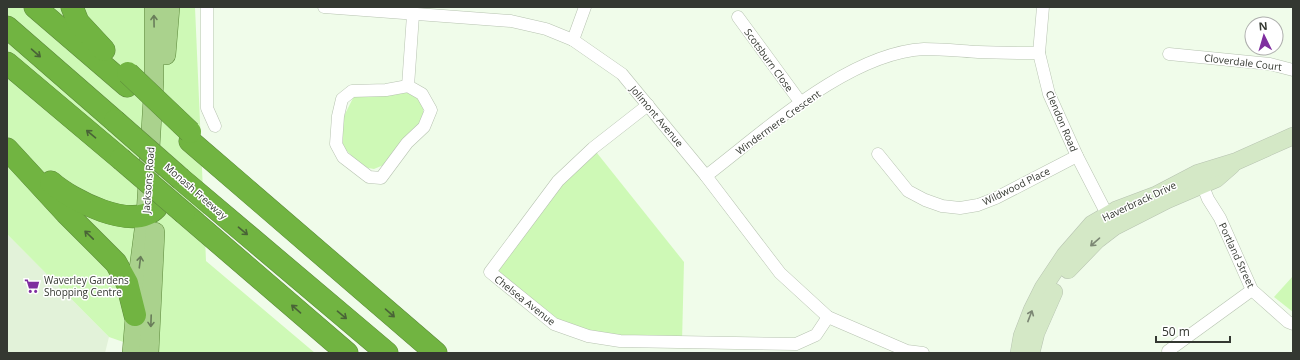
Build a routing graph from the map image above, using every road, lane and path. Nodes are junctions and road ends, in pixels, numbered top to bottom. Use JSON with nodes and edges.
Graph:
{"nodes":[{"id":1,"x":36,"y":7,"type":"edge"},
{"id":2,"x":72,"y":7,"type":"edge"},
{"id":3,"x":154,"y":7,"type":"edge"},
{"id":4,"x":170,"y":7,"type":"edge"},
{"id":5,"x":207,"y":7,"type":"edge"},
{"id":6,"x":324,"y":7,"type":"edge"},
{"id":7,"x":585,"y":7,"type":"edge"},
{"id":8,"x":1043,"y":7,"type":"edge"},
{"id":9,"x":413,"y":15,"type":"junction"},
{"id":10,"x":738,"y":17,"type":"dead end"},
{"id":11,"x":7,"y":27,"type":"edge"},
{"id":12,"x":574,"y":40,"type":"junction"},
{"id":13,"x":1039,"y":53,"type":"junction"},
{"id":14,"x":1169,"y":54,"type":"dead end"},
{"id":15,"x":7,"y":63,"type":"edge"},
{"id":16,"x":1293,"y":70,"type":"edge"},
{"id":17,"x":127,"y":80,"type":"junction"},
{"id":18,"x":408,"y":86,"type":"junction"},
{"id":19,"x":801,"y":103,"type":"junction"},
{"id":20,"x":648,"y":105,"type":"junction"},
{"id":21,"x":215,"y":126,"type":"dead end"},
{"id":22,"x":1293,"y":136,"type":"edge"},
{"id":23,"x":7,"y":142,"type":"edge"},
{"id":24,"x":7,"y":149,"type":"edge"},
{"id":25,"x":878,"y":154,"type":"dead end"},
{"id":26,"x":1077,"y":156,"type":"junction"},
{"id":27,"x":706,"y":176,"type":"junction"},
{"id":28,"x":1200,"y":180,"type":"junction"},
{"id":29,"x":151,"y":212,"type":"junction"},
{"id":30,"x":1110,"y":221,"type":"junction"},
{"id":31,"x":1252,"y":290,"type":"junction"},
{"id":32,"x":135,"y":315,"type":"junction"},
{"id":33,"x":828,"y":318,"type":"junction"},
{"id":34,"x":1293,"y":324,"type":"edge"},
{"id":35,"x":1168,"y":351,"type":"dead end"},
{"id":36,"x":132,"y":353,"type":"edge"},
{"id":37,"x":149,"y":353,"type":"edge"},
{"id":38,"x":347,"y":353,"type":"edge"},
{"id":39,"x":387,"y":353,"type":"edge"},
{"id":40,"x":436,"y":353,"type":"edge"},
{"id":41,"x":923,"y":353,"type":"edge"},
{"id":42,"x":1019,"y":353,"type":"edge"},
{"id":43,"x":1031,"y":353,"type":"edge"}],
"edges":[{"from":1,"to":17,"type":"highway"},
{"from":2,"to":17,"type":"highway"},
{"from":29,"to":3,"type":"main road","name":"Jacksons Road","one_way":true},
{"from":4,"to":29,"type":"main road","name":"Jacksons Road"},
{"from":5,"to":21,"type":"street"},
{"from":6,"to":9,"type":"street","name":"Jolimont Avenue"},
{"from":7,"to":12,"type":"street"},
{"from":8,"to":13,"type":"street","name":"Clendon Road"},
{"from":9,"to":12,"type":"street","name":"Jolimont Avenue"},
{"from":9,"to":18,"type":"street"},
{"from":10,"to":19,"type":"street","name":"Scotsburn Close"},
{"from":11,"to":39,"type":"highway","name":"Monash Freeway","one_way":true,"bridge":true},
{"from":12,"to":20,"type":"street","name":"Jolimont Avenue"},
{"from":13,"to":19,"type":"street","name":"Windermere Crescent"},
{"from":13,"to":26,"type":"street","name":"Clendon Road"},
{"from":14,"to":16,"type":"street","name":"Cloverdale Court"},
{"from":38,"to":15,"type":"highway","one_way":true,"bridge":true},
{"from":17,"to":40,"type":"highway","one_way":true,"bridge":true},
{"from":18,"to":18,"type":"street"},
{"from":19,"to":27,"type":"street","name":"Windermere Crescent"},
{"from":20,"to":27,"type":"street","name":"Jolimont Avenue"},
{"from":20,"to":33,"type":"street","name":"Chelsea Avenue"},
{"from":22,"to":28,"type":"street","name":"Haverbrack Drive"},
{"from":23,"to":29,"type":"highway"},
{"from":32,"to":24,"type":"highway","one_way":true},
{"from":25,"to":26,"type":"street","name":"Wildwood Place"},
{"from":26,"to":30,"type":"street","name":"Clendon Road"},
{"from":27,"to":33,"type":"street","name":"Jolimont Avenue"},
{"from":28,"to":30,"type":"street","name":"Haverbrack Drive"},
{"from":28,"to":31,"type":"street","name":"Portland Street"},
{"from":32,"to":29,"type":"main road","name":"Jacksons Road","one_way":true},
{"from":29,"to":37,"type":"main road","name":"Jacksons Road","one_way":true},
{"from":42,"to":30,"type":"street","name":"Haverbrack Drive","one_way":true},
{"from":30,"to":43,"type":"street","name":"Haverbrack Drive","one_way":true},
{"from":31,"to":34,"type":"street","name":"Portland Street"},
{"from":31,"to":35,"type":"street"},
{"from":32,"to":36,"type":"main road","name":"Jacksons Road"},
{"from":33,"to":41,"type":"street","name":"Jolimont Avenue"}]}
